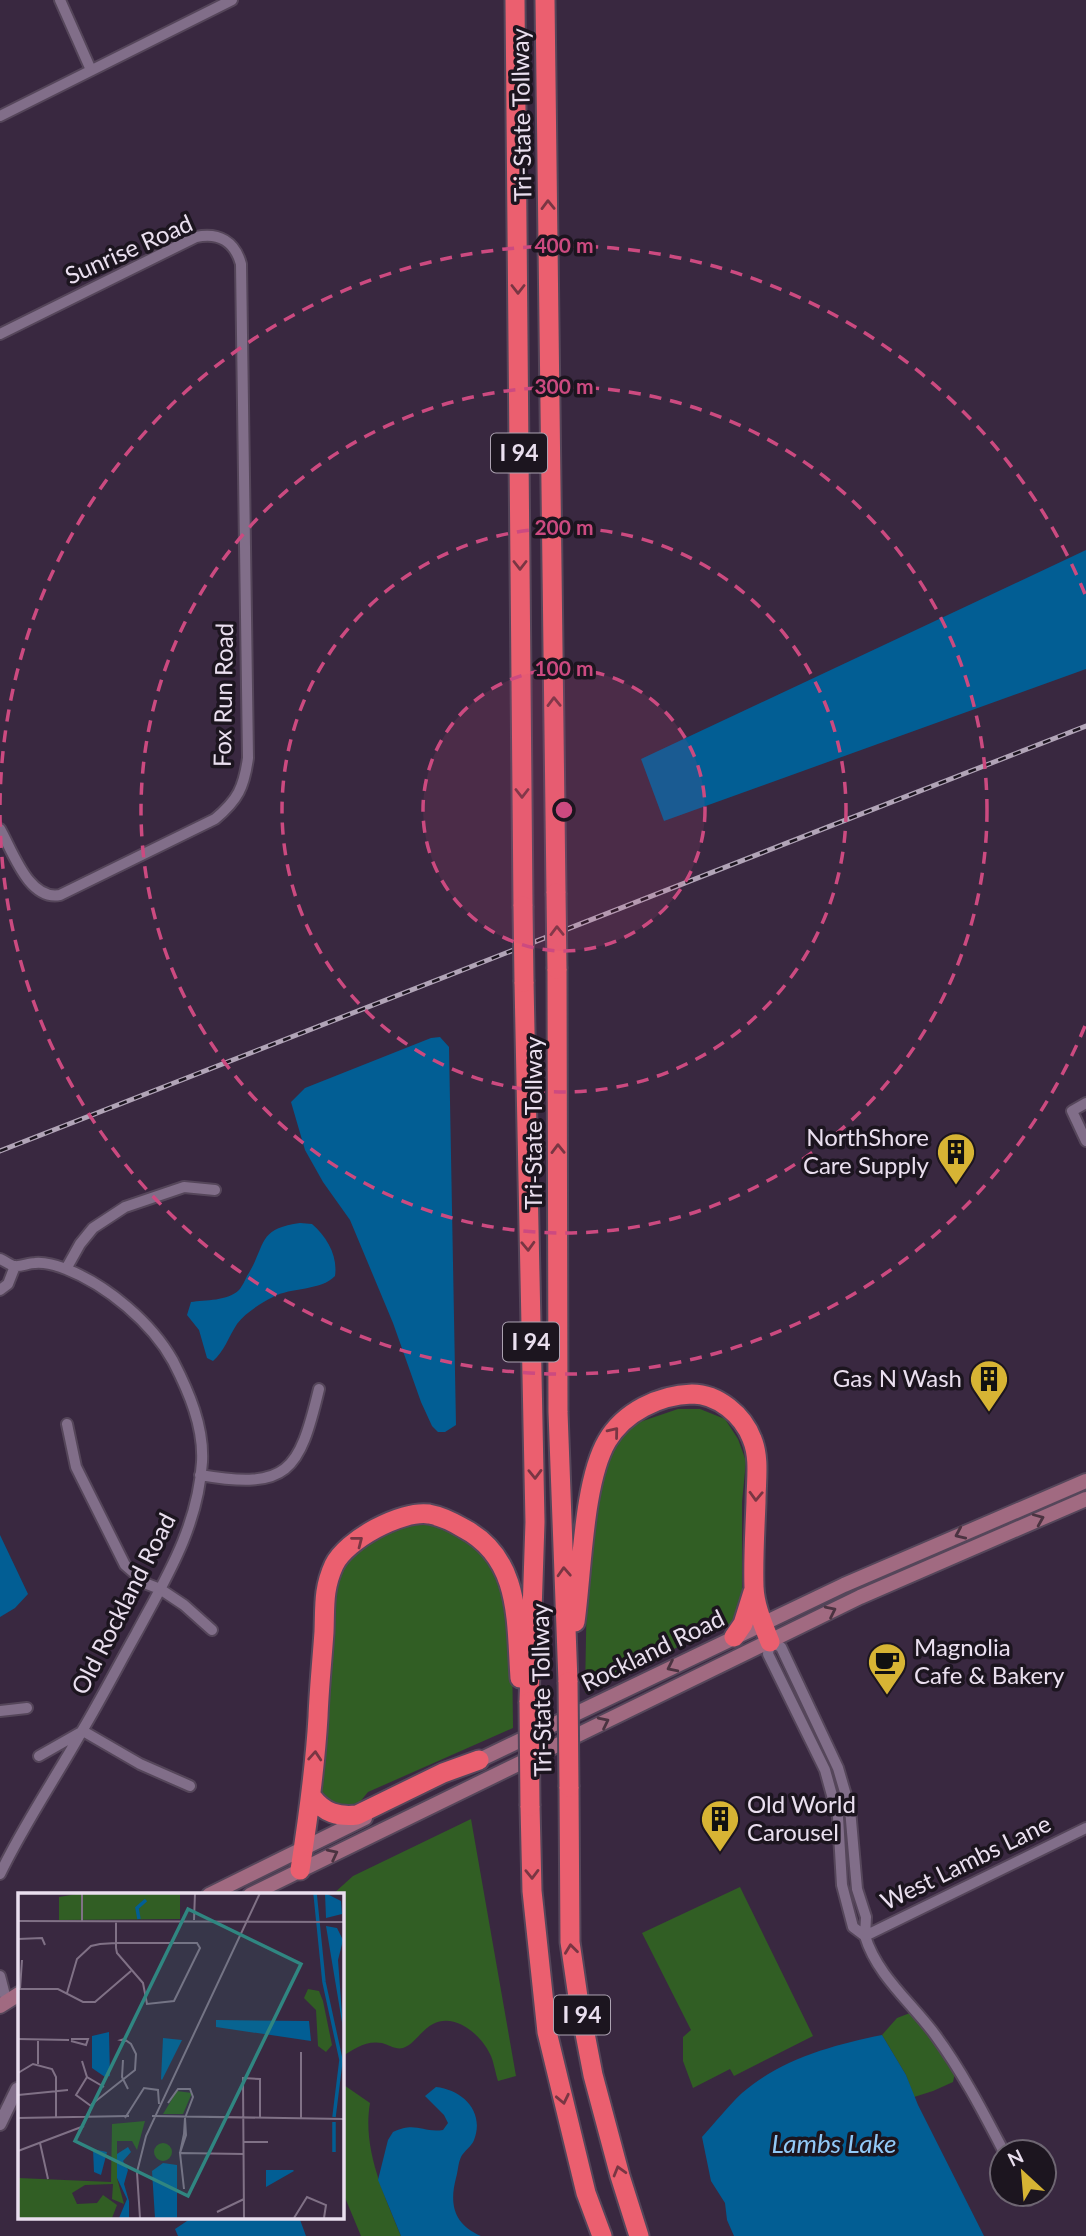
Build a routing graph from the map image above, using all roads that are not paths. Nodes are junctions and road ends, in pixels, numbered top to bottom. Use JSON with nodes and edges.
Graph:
{"nodes":[{"id":1,"x":60,"y":0,"type":"edge"},
{"id":2,"x":232,"y":0,"type":"edge"},
{"id":3,"x":515,"y":0,"type":"edge"},
{"id":4,"x":545,"y":0,"type":"edge"},
{"id":5,"x":90,"y":70,"type":"junction"},
{"id":6,"x":0,"y":116,"type":"edge"},
{"id":7,"x":242,"y":290,"type":"joint"},
{"id":8,"x":0,"y":334,"type":"edge"},
{"id":9,"x":0,"y":829,"type":"edge"},
{"id":10,"x":1086,"y":1103,"type":"edge"},
{"id":11,"x":1086,"y":1141,"type":"edge"},
{"id":12,"x":215,"y":1190,"type":"dead end"},
{"id":13,"x":0,"y":1259,"type":"edge"},
{"id":14,"x":15,"y":1266,"type":"junction"},
{"id":15,"x":66,"y":1269,"type":"junction"},
{"id":16,"x":0,"y":1290,"type":"edge"},
{"id":17,"x":318,"y":1389,"type":"dead end"},
{"id":18,"x":67,"y":1424,"type":"dead end"},
{"id":19,"x":200,"y":1475,"type":"junction"},
{"id":20,"x":1086,"y":1481,"type":"edge"},
{"id":21,"x":1086,"y":1499,"type":"edge"},
{"id":22,"x":754,"y":1588,"type":"junction"},
{"id":23,"x":160,"y":1590,"type":"junction"},
{"id":24,"x":763,"y":1623,"type":"junction"},
{"id":25,"x":212,"y":1630,"type":"dead end"},
{"id":26,"x":734,"y":1637,"type":"junction"},
{"id":27,"x":771,"y":1642,"type":"junction"},
{"id":28,"x":568,"y":1674,"type":"junction"},
{"id":29,"x":529,"y":1702,"type":"junction"},
{"id":30,"x":27,"y":1708,"type":"dead end"},
{"id":31,"x":0,"y":1711,"type":"edge"},
{"id":32,"x":813,"y":1716,"type":"junction"},
{"id":33,"x":801,"y":1721,"type":"junction"},
{"id":34,"x":83,"y":1731,"type":"junction"},
{"id":35,"x":39,"y":1756,"type":"dead end"},
{"id":36,"x":479,"y":1760,"type":"junction"},
{"id":37,"x":839,"y":1773,"type":"junction"},
{"id":38,"x":827,"y":1777,"type":"junction"},
{"id":39,"x":190,"y":1786,"type":"dead end"},
{"id":40,"x":312,"y":1797,"type":"junction"},
{"id":41,"x":1086,"y":1828,"type":"edge"},
{"id":42,"x":851,"y":1829,"type":"junction"},
{"id":43,"x":839,"y":1830,"type":"junction"},
{"id":44,"x":303,"y":1848,"type":"junction"},
{"id":45,"x":300,"y":1870,"type":"junction"},
{"id":46,"x":0,"y":1874,"type":"edge"},
{"id":47,"x":213,"y":1893,"type":"edge"},
{"id":48,"x":254,"y":1893,"type":"edge"},
{"id":49,"x":865,"y":1936,"type":"junction"},
{"id":50,"x":0,"y":1976,"type":"edge"},
{"id":51,"x":11,"y":2001,"type":"edge"},
{"id":52,"x":17,"y":2089,"type":"dead end"},
{"id":53,"x":0,"y":2124,"type":"edge"},
{"id":54,"x":997,"y":2138,"type":"edge"},
{"id":55,"x":602,"y":2236,"type":"edge"},
{"id":56,"x":639,"y":2236,"type":"edge"}],
"edges":[{"from":1,"to":5,"type":"street"},
{"from":2,"to":5,"type":"street"},
{"from":3,"to":29,"type":"highway","name":"Tri-State Tollway","number":"I 94","one_way":true,"bridge":true},
{"from":28,"to":4,"type":"highway","name":"Tri-State Tollway","number":"I 94","one_way":true,"bridge":true},
{"from":5,"to":6,"type":"street"},
{"from":7,"to":8,"type":"street","name":"Sunrise Road"},
{"from":7,"to":9,"type":"street","name":"Fox Run Road"},
{"from":10,"to":11,"type":"street"},
{"from":12,"to":15,"type":"street"},
{"from":13,"to":14,"type":"street","name":"Old Rockland Road"},
{"from":14,"to":15,"type":"street","name":"Old Rockland Road"},
{"from":14,"to":16,"type":"street"},
{"from":15,"to":19,"type":"street","name":"Old Rockland Road"},
{"from":17,"to":19,"type":"street"},
{"from":18,"to":23,"type":"street"},
{"from":19,"to":23,"type":"street","name":"Old Rockland Road"},
{"from":20,"to":24,"type":"main road","name":"Rockland Road","one_way":true},
{"from":27,"to":21,"type":"main road","name":"Rockland Road","one_way":true},
{"from":22,"to":24,"type":"highway"},
{"from":22,"to":26,"type":"highway"},
{"from":28,"to":22,"type":"highway","one_way":true},
{"from":23,"to":25,"type":"street"},
{"from":23,"to":34,"type":"street","name":"Old Rockland Road"},
{"from":24,"to":26,"type":"main road","name":"Rockland Road"},
{"from":24,"to":27,"type":"highway"},
{"from":26,"to":36,"type":"main road","name":"Rockland Road","one_way":true},
{"from":27,"to":32,"type":"street","name":"West Lambs Lane"},
{"from":27,"to":33,"type":"street","name":"West Lambs Lane"},
{"from":45,"to":27,"type":"main road","name":"Rockland Road","one_way":true},
{"from":56,"to":28,"type":"highway","name":"Tri-State Tollway","number":"I 94","one_way":true,"bridge":true},
{"from":40,"to":29,"type":"highway","one_way":true},
{"from":29,"to":55,"type":"highway","name":"Tri-State Tollway","number":"I 94","one_way":true,"bridge":true},
{"from":30,"to":31,"type":"street"},
{"from":32,"to":33,"type":"street"},
{"from":32,"to":37,"type":"street","name":"West Lambs Lane"},
{"from":33,"to":38,"type":"street","name":"West Lambs Lane"},
{"from":34,"to":35,"type":"street"},
{"from":34,"to":39,"type":"street"},
{"from":34,"to":46,"type":"street","name":"Old Rockland Road"},
{"from":36,"to":40,"type":"highway"},
{"from":36,"to":44,"type":"main road","name":"Rockland Road"},
{"from":37,"to":38,"type":"street"},
{"from":37,"to":42,"type":"street","name":"West Lambs Lane"},
{"from":38,"to":43,"type":"street","name":"West Lambs Lane"},
{"from":40,"to":44,"type":"highway"},
{"from":41,"to":49,"type":"street","name":"West Lambs Lane"},
{"from":42,"to":43,"type":"street"},
{"from":42,"to":49,"type":"street","name":"West Lambs Lane"},
{"from":43,"to":49,"type":"street","name":"West Lambs Lane"},
{"from":44,"to":45,"type":"highway"},
{"from":44,"to":47,"type":"main road","name":"Rockland Road"},
{"from":45,"to":48,"type":"main road","name":"Rockland Road"},
{"from":49,"to":54,"type":"street"},
{"from":50,"to":51,"type":"street"},
{"from":52,"to":53,"type":"street"}]}
